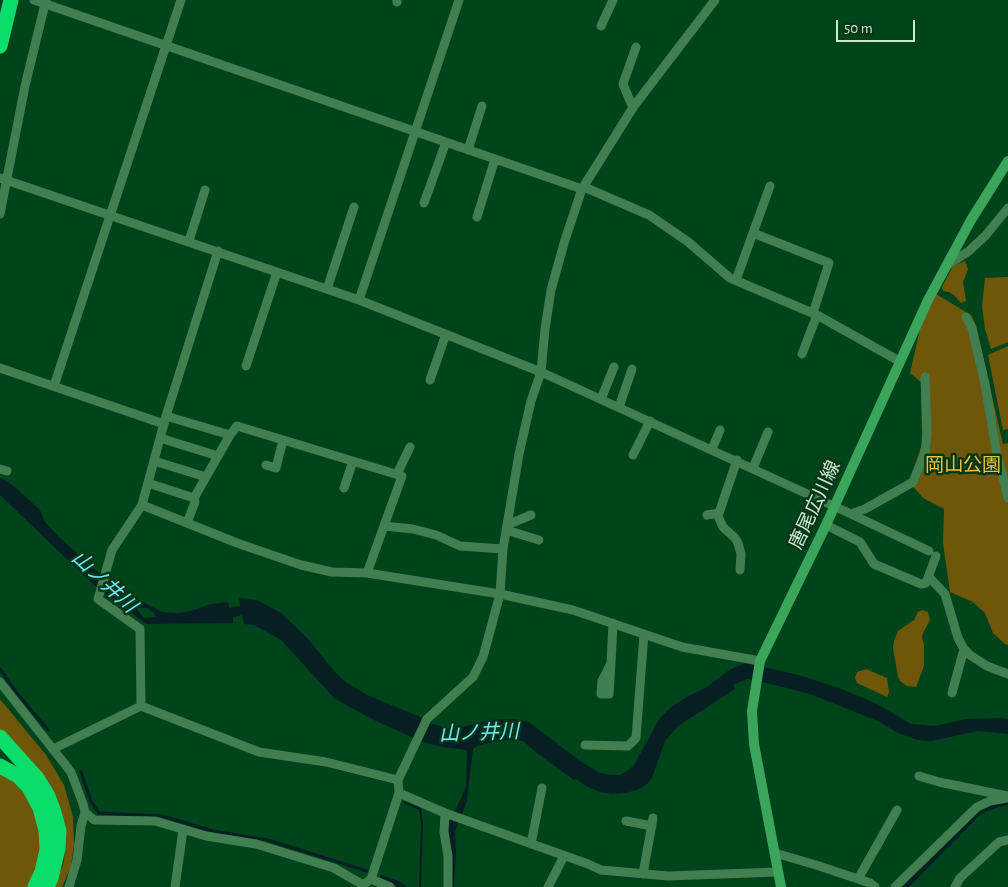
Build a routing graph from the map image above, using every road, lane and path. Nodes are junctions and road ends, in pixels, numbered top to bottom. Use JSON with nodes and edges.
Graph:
{"nodes":[{"id":1,"x":11,"y":0,"type":"edge"},
{"id":2,"x":34,"y":0,"type":"edge"},
{"id":3,"x":181,"y":0,"type":"edge"},
{"id":4,"x":459,"y":0,"type":"edge"},
{"id":5,"x":613,"y":0,"type":"edge"},
{"id":6,"x":715,"y":0,"type":"edge"},
{"id":7,"x":45,"y":2,"type":"edge"},
{"id":8,"x":601,"y":26,"type":"dead end"},
{"id":9,"x":0,"y":46,"type":"edge"},
{"id":10,"x":166,"y":46,"type":"junction"},
{"id":11,"x":636,"y":47,"type":"dead end"},
{"id":12,"x":482,"y":106,"type":"dead end"},
{"id":13,"x":633,"y":108,"type":"junction"},
{"id":14,"x":415,"y":131,"type":"junction"},
{"id":15,"x":446,"y":142,"type":"junction"},
{"id":16,"x":468,"y":150,"type":"junction"},
{"id":17,"x":495,"y":159,"type":"junction"},
{"id":18,"x":1008,"y":160,"type":"edge"},
{"id":19,"x":3,"y":179,"type":"edge"},
{"id":20,"x":770,"y":186,"type":"dead end"},
{"id":21,"x":583,"y":188,"type":"junction"},
{"id":22,"x":205,"y":190,"type":"dead end"},
{"id":23,"x":424,"y":203,"type":"dead end"},
{"id":24,"x":354,"y":207,"type":"dead end"},
{"id":25,"x":1008,"y":208,"type":"edge"},
{"id":26,"x":0,"y":214,"type":"edge"},
{"id":27,"x":110,"y":215,"type":"junction"},
{"id":28,"x":477,"y":217,"type":"dead end"},
{"id":29,"x":753,"y":234,"type":"junction"},
{"id":30,"x":189,"y":242,"type":"junction"},
{"id":31,"x":218,"y":251,"type":"junction"},
{"id":32,"x":944,"y":268,"type":"junction"},
{"id":33,"x":277,"y":272,"type":"junction"},
{"id":34,"x":736,"y":280,"type":"junction"},
{"id":35,"x":327,"y":288,"type":"junction"},
{"id":36,"x":359,"y":300,"type":"junction"},
{"id":37,"x":815,"y":314,"type":"junction"},
{"id":38,"x":966,"y":317,"type":"dead end"},
{"id":39,"x":446,"y":334,"type":"junction"},
{"id":40,"x":802,"y":354,"type":"dead end"},
{"id":41,"x":899,"y":362,"type":"junction"},
{"id":42,"x":246,"y":366,"type":"dead end"},
{"id":43,"x":614,"y":367,"type":"dead end"},
{"id":44,"x":0,"y":368,"type":"edge"},
{"id":45,"x":632,"y":369,"type":"dead end"},
{"id":46,"x":541,"y":372,"type":"junction"},
{"id":47,"x":925,"y":377,"type":"dead end"},
{"id":48,"x":430,"y":380,"type":"dead end"},
{"id":49,"x":54,"y":386,"type":"junction"},
{"id":50,"x":601,"y":399,"type":"junction"},
{"id":51,"x":620,"y":408,"type":"junction"},
{"id":52,"x":165,"y":420,"type":"junction"},
{"id":53,"x":650,"y":421,"type":"junction"},
{"id":54,"x":720,"y":430,"type":"dead end"},
{"id":55,"x":768,"y":432,"type":"dead end"},
{"id":56,"x":230,"y":435,"type":"junction"},
{"id":57,"x":160,"y":438,"type":"junction"},
{"id":58,"x":283,"y":440,"type":"junction"},
{"id":59,"x":410,"y":447,"type":"dead end"},
{"id":60,"x":712,"y":449,"type":"junction"},
{"id":61,"x":633,"y":455,"type":"dead end"},
{"id":62,"x":218,"y":456,"type":"junction"},
{"id":63,"x":736,"y":460,"type":"junction"},
{"id":64,"x":154,"y":461,"type":"junction"},
{"id":65,"x":353,"y":461,"type":"junction"},
{"id":66,"x":266,"y":465,"type":"dead end"},
{"id":67,"x":753,"y":468,"type":"junction"},
{"id":68,"x":397,"y":474,"type":"junction"},
{"id":69,"x":206,"y":477,"type":"junction"},
{"id":70,"x":148,"y":483,"type":"junction"},
{"id":71,"x":344,"y":488,"type":"dead end"},
{"id":72,"x":194,"y":498,"type":"junction"},
{"id":73,"x":1008,"y":498,"type":"edge"},
{"id":74,"x":142,"y":505,"type":"junction"},
{"id":75,"x":834,"y":506,"type":"junction"},
{"id":76,"x":719,"y":513,"type":"junction"},
{"id":77,"x":851,"y":514,"type":"junction"},
{"id":78,"x":531,"y":515,"type":"dead end"},
{"id":79,"x":707,"y":515,"type":"dead end"},
{"id":80,"x":187,"y":523,"type":"junction"},
{"id":81,"x":826,"y":525,"type":"junction"},
{"id":82,"x":384,"y":526,"type":"junction"},
{"id":83,"x":507,"y":527,"type":"junction"},
{"id":84,"x":539,"y":540,"type":"dead end"},
{"id":85,"x":503,"y":549,"type":"junction"},
{"id":86,"x":740,"y":570,"type":"dead end"},
{"id":87,"x":367,"y":573,"type":"junction"},
{"id":88,"x":929,"y":577,"type":"junction"},
{"id":89,"x":500,"y":594,"type":"junction"},
{"id":90,"x":614,"y":623,"type":"junction"},
{"id":91,"x":644,"y":634,"type":"junction"},
{"id":92,"x":964,"y":649,"type":"junction"},
{"id":93,"x":760,"y":662,"type":"junction"},
{"id":94,"x":611,"y":663,"type":"dead end"},
{"id":95,"x":1008,"y":674,"type":"edge"},
{"id":96,"x":0,"y":682,"type":"edge"},
{"id":97,"x":952,"y":693,"type":"dead end"},
{"id":98,"x":141,"y":706,"type":"junction"},
{"id":99,"x":0,"y":737,"type":"edge"},
{"id":100,"x":585,"y":745,"type":"dead end"},
{"id":101,"x":53,"y":749,"type":"junction"},
{"id":102,"x":0,"y":766,"type":"edge"},
{"id":103,"x":919,"y":776,"type":"dead end"},
{"id":104,"x":398,"y":780,"type":"junction"},
{"id":105,"x":542,"y":788,"type":"dead end"},
{"id":106,"x":399,"y":792,"type":"junction"},
{"id":107,"x":1008,"y":797,"type":"edge"},
{"id":108,"x":897,"y":810,"type":"dead end"},
{"id":109,"x":85,"y":812,"type":"junction"},
{"id":110,"x":452,"y":815,"type":"junction"},
{"id":111,"x":626,"y":821,"type":"dead end"},
{"id":112,"x":183,"y":830,"type":"junction"},
{"id":113,"x":1007,"y":841,"type":"edge"},
{"id":114,"x":531,"y":844,"type":"junction"},
{"id":115,"x":775,"y":853,"type":"junction"},
{"id":116,"x":564,"y":856,"type":"junction"},
{"id":117,"x":778,"y":872,"type":"junction"},
{"id":118,"x":643,"y":874,"type":"junction"},
{"id":119,"x":858,"y":879,"type":"junction"},
{"id":120,"x":365,"y":884,"type":"edge"},
{"id":121,"x":35,"y":887,"type":"edge"},
{"id":122,"x":47,"y":887,"type":"edge"},
{"id":123,"x":69,"y":887,"type":"edge"},
{"id":124,"x":175,"y":887,"type":"edge"},
{"id":125,"x":390,"y":887,"type":"edge"},
{"id":126,"x":448,"y":887,"type":"edge"},
{"id":127,"x":548,"y":887,"type":"edge"},
{"id":128,"x":781,"y":887,"type":"edge"},
{"id":129,"x":875,"y":887,"type":"edge"},
{"id":130,"x":896,"y":887,"type":"edge"},
{"id":131,"x":955,"y":887,"type":"edge"}],
"edges":[{"from":1,"to":9,"type":"highway"},
{"from":2,"to":7,"type":"street"},
{"from":3,"to":10,"type":"street"},
{"from":4,"to":14,"type":"street"},
{"from":5,"to":8,"type":"street"},
{"from":6,"to":13,"type":"street"},
{"from":7,"to":10,"type":"street"},
{"from":7,"to":19,"type":"street"},
{"from":10,"to":14,"type":"street"},
{"from":10,"to":27,"type":"street"},
{"from":11,"to":13,"type":"street"},
{"from":12,"to":16,"type":"street"},
{"from":13,"to":21,"type":"street"},
{"from":14,"to":15,"type":"street"},
{"from":14,"to":36,"type":"street"},
{"from":15,"to":16,"type":"street"},
{"from":15,"to":23,"type":"street"},
{"from":16,"to":17,"type":"street"},
{"from":17,"to":21,"type":"street"},
{"from":17,"to":28,"type":"street"},
{"from":18,"to":32,"type":"main road","name":"唐尾広川線"},
{"from":19,"to":26,"type":"street"},
{"from":19,"to":27,"type":"street"},
{"from":20,"to":29,"type":"street"},
{"from":21,"to":34,"type":"street"},
{"from":21,"to":46,"type":"street"},
{"from":22,"to":30,"type":"street"},
{"from":24,"to":35,"type":"street"},
{"from":25,"to":32,"type":"street"},
{"from":27,"to":30,"type":"street"},
{"from":27,"to":49,"type":"street"},
{"from":29,"to":34,"type":"street"},
{"from":29,"to":37,"type":"street"},
{"from":30,"to":31,"type":"street"},
{"from":31,"to":33,"type":"street"},
{"from":31,"to":52,"type":"street"},
{"from":32,"to":41,"type":"main road","name":"唐尾広川線"},
{"from":33,"to":35,"type":"street"},
{"from":33,"to":42,"type":"street"},
{"from":34,"to":37,"type":"street"},
{"from":35,"to":36,"type":"street"},
{"from":36,"to":39,"type":"street"},
{"from":37,"to":40,"type":"street"},
{"from":37,"to":41,"type":"street"},
{"from":38,"to":73,"type":"street"},
{"from":39,"to":46,"type":"street"},
{"from":39,"to":48,"type":"street"},
{"from":41,"to":75,"type":"main road","name":"唐尾広川線"},
{"from":43,"to":50,"type":"street"},
{"from":44,"to":49,"type":"street"},
{"from":45,"to":51,"type":"street"},
{"from":46,"to":50,"type":"street"},
{"from":46,"to":83,"type":"street"},
{"from":47,"to":77,"type":"street"},
{"from":49,"to":52,"type":"street"},
{"from":50,"to":51,"type":"street"},
{"from":51,"to":53,"type":"street"},
{"from":52,"to":56,"type":"street"},
{"from":52,"to":57,"type":"street"},
{"from":53,"to":60,"type":"street"},
{"from":53,"to":61,"type":"street"},
{"from":54,"to":60,"type":"street"},
{"from":55,"to":67,"type":"street"},
{"from":56,"to":58,"type":"street"},
{"from":56,"to":62,"type":"street"},
{"from":57,"to":62,"type":"street"},
{"from":57,"to":64,"type":"street"},
{"from":58,"to":65,"type":"street"},
{"from":58,"to":66,"type":"street"},
{"from":59,"to":68,"type":"street"},
{"from":60,"to":63,"type":"street"},
{"from":62,"to":69,"type":"street"},
{"from":63,"to":67,"type":"street"},
{"from":63,"to":76,"type":"street"},
{"from":64,"to":69,"type":"street"},
{"from":64,"to":70,"type":"street"},
{"from":65,"to":68,"type":"street"},
{"from":65,"to":71,"type":"street"},
{"from":67,"to":75,"type":"street"},
{"from":68,"to":82,"type":"street"},
{"from":69,"to":72,"type":"street"},
{"from":70,"to":72,"type":"street"},
{"from":70,"to":74,"type":"street"},
{"from":72,"to":80,"type":"street"},
{"from":74,"to":80,"type":"street"},
{"from":74,"to":98,"type":"street"},
{"from":75,"to":77,"type":"street"},
{"from":75,"to":81,"type":"main road","name":"唐尾広川線"},
{"from":76,"to":79,"type":"street"},
{"from":76,"to":86,"type":"street"},
{"from":77,"to":88,"type":"street"},
{"from":78,"to":83,"type":"street"},
{"from":80,"to":87,"type":"street"},
{"from":81,"to":88,"type":"street"},
{"from":81,"to":93,"type":"main road","name":"唐尾広川線"},
{"from":82,"to":85,"type":"street"},
{"from":82,"to":87,"type":"street"},
{"from":83,"to":84,"type":"street"},
{"from":83,"to":85,"type":"street"},
{"from":85,"to":89,"type":"street"},
{"from":87,"to":89,"type":"street"},
{"from":88,"to":92,"type":"street"},
{"from":89,"to":90,"type":"street"},
{"from":89,"to":104,"type":"street"},
{"from":90,"to":91,"type":"street"},
{"from":90,"to":94,"type":"street"},
{"from":91,"to":93,"type":"street"},
{"from":91,"to":100,"type":"street"},
{"from":92,"to":95,"type":"street"},
{"from":92,"to":97,"type":"street"},
{"from":93,"to":115,"type":"main road","name":"唐尾広川線"},
{"from":96,"to":101,"type":"street"},
{"from":98,"to":101,"type":"street"},
{"from":98,"to":104,"type":"street"},
{"from":99,"to":122,"type":"highway"},
{"from":101,"to":109,"type":"street"},
{"from":102,"to":121,"type":"highway"},
{"from":103,"to":107,"type":"street"},
{"from":104,"to":106,"type":"street"},
{"from":105,"to":114,"type":"street"},
{"from":106,"to":110,"type":"street"},
{"from":106,"to":120,"type":"street"},
{"from":107,"to":130,"type":"street"},
{"from":108,"to":119,"type":"street"},
{"from":109,"to":112,"type":"street"},
{"from":109,"to":123,"type":"street"},
{"from":110,"to":114,"type":"street"},
{"from":110,"to":126,"type":"street"},
{"from":111,"to":118,"type":"street"},
{"from":112,"to":120,"type":"street"},
{"from":112,"to":124,"type":"street"},
{"from":113,"to":131,"type":"street"},
{"from":114,"to":116,"type":"street"},
{"from":115,"to":117,"type":"main road","name":"唐尾広川線"},
{"from":115,"to":119,"type":"street"},
{"from":116,"to":118,"type":"street"},
{"from":116,"to":127,"type":"street"},
{"from":117,"to":118,"type":"street"},
{"from":117,"to":128,"type":"main road","name":"唐尾広川線"},
{"from":119,"to":129,"type":"street"},
{"from":120,"to":125,"type":"street"}]}
